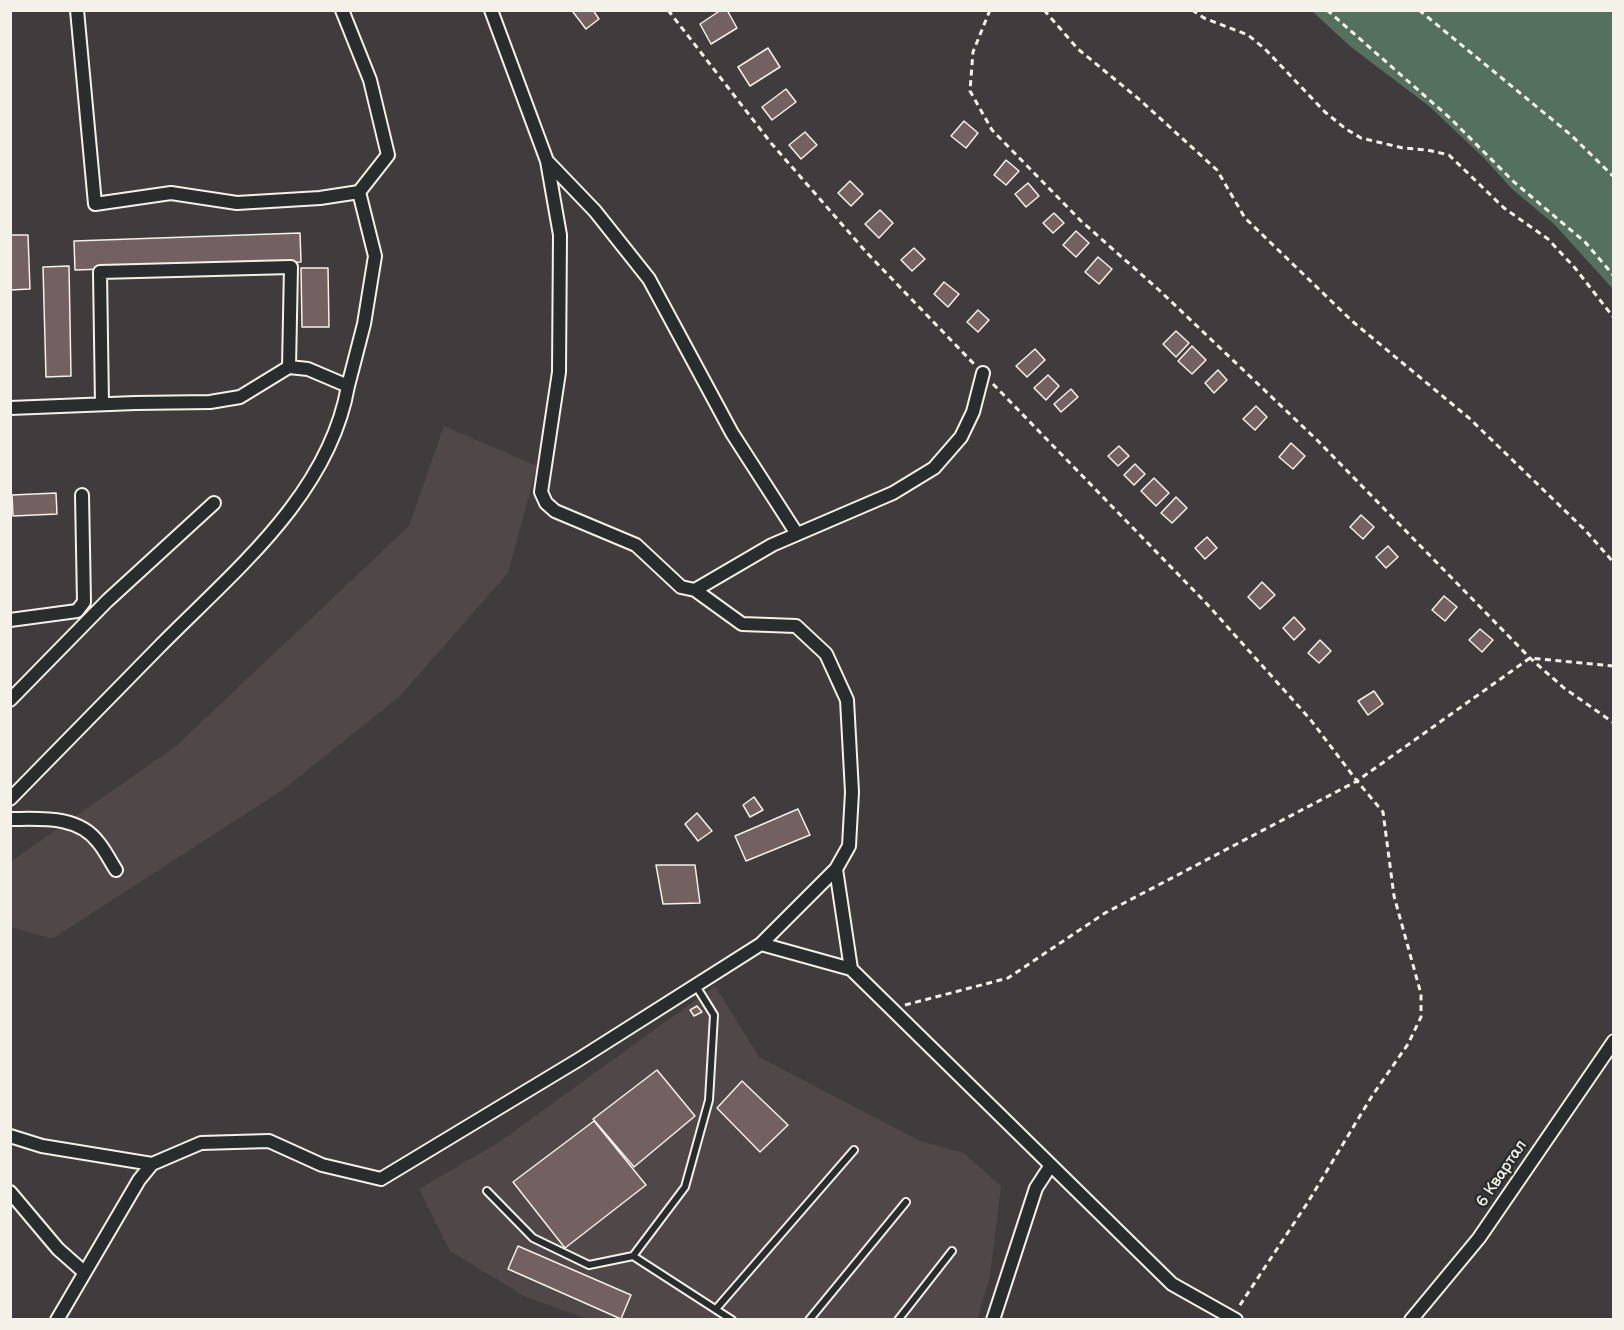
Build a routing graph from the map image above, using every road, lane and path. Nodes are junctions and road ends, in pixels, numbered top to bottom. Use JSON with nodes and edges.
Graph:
{"nodes":[{"id":1,"x":77,"y":10,"type":"edge"},
{"id":2,"x":342,"y":10,"type":"edge"},
{"id":3,"x":491,"y":10,"type":"edge"},
{"id":4,"x":668,"y":10,"type":"edge"},
{"id":5,"x":990,"y":10,"type":"edge"},
{"id":6,"x":1044,"y":10,"type":"edge"},
{"id":7,"x":1192,"y":10,"type":"edge"},
{"id":8,"x":1327,"y":10,"type":"edge"},
{"id":9,"x":1419,"y":10,"type":"edge"},
{"id":10,"x":547,"y":161,"type":"junction"},
{"id":11,"x":1614,"y":177,"type":"edge"},
{"id":12,"x":359,"y":192,"type":"junction"},
{"id":13,"x":1614,"y":276,"type":"edge"},
{"id":14,"x":1614,"y":318,"type":"edge"},
{"id":15,"x":289,"y":367,"type":"junction"},
{"id":16,"x":983,"y":373,"type":"junction"},
{"id":17,"x":348,"y":386,"type":"junction"},
{"id":18,"x":102,"y":404,"type":"junction"},
{"id":19,"x":10,"y":408,"type":"edge"},
{"id":20,"x":82,"y":495,"type":"dead end"},
{"id":21,"x":214,"y":503,"type":"dead end"},
{"id":22,"x":797,"y":534,"type":"junction"},
{"id":23,"x":1614,"y":563,"type":"edge"},
{"id":24,"x":695,"y":590,"type":"junction"},
{"id":25,"x":10,"y":620,"type":"edge"},
{"id":26,"x":1530,"y":658,"type":"junction"},
{"id":27,"x":1614,"y":666,"type":"edge"},
{"id":28,"x":10,"y":700,"type":"edge"},
{"id":29,"x":1614,"y":723,"type":"edge"},
{"id":30,"x":1357,"y":782,"type":"junction"},
{"id":31,"x":10,"y":799,"type":"edge"},
{"id":32,"x":10,"y":819,"type":"edge"},
{"id":33,"x":836,"y":869,"type":"junction"},
{"id":34,"x":116,"y":870,"type":"dead end"},
{"id":35,"x":761,"y":944,"type":"junction"},
{"id":36,"x":851,"y":969,"type":"junction"},
{"id":37,"x":696,"y":985,"type":"junction"},
{"id":38,"x":892,"y":1008,"type":"junction"},
{"id":39,"x":1614,"y":1041,"type":"edge"},
{"id":40,"x":10,"y":1136,"type":"edge"},
{"id":41,"x":854,"y":1150,"type":"dead end"},
{"id":42,"x":152,"y":1164,"type":"junction"},
{"id":43,"x":1052,"y":1164,"type":"junction"},
{"id":44,"x":487,"y":1191,"type":"dead end"},
{"id":45,"x":10,"y":1192,"type":"edge"},
{"id":46,"x":906,"y":1202,"type":"dead end"},
{"id":47,"x":952,"y":1251,"type":"dead end"},
{"id":48,"x":633,"y":1256,"type":"junction"},
{"id":49,"x":84,"y":1272,"type":"junction"},
{"id":50,"x":716,"y":1309,"type":"junction"},
{"id":51,"x":1234,"y":1318,"type":"edge"},
{"id":52,"x":57,"y":1320,"type":"edge"},
{"id":53,"x":732,"y":1320,"type":"edge"},
{"id":54,"x":809,"y":1320,"type":"edge"},
{"id":55,"x":898,"y":1320,"type":"edge"},
{"id":56,"x":993,"y":1320,"type":"edge"},
{"id":57,"x":1411,"y":1320,"type":"edge"}],
"edges":[{"from":1,"to":12,"type":"street"},
{"from":2,"to":12,"type":"street"},
{"from":3,"to":10,"type":"street"},
{"from":4,"to":16,"type":"path"},
{"from":5,"to":26,"type":"path"},
{"from":6,"to":23,"type":"path"},
{"from":7,"to":14,"type":"path"},
{"from":8,"to":13,"type":"path"},
{"from":9,"to":11,"type":"path"},
{"from":10,"to":22,"type":"street"},
{"from":10,"to":24,"type":"street"},
{"from":12,"to":17,"type":"street"},
{"from":15,"to":17,"type":"street"},
{"from":15,"to":18,"type":"street"},
{"from":15,"to":18,"type":"street"},
{"from":16,"to":22,"type":"street"},
{"from":16,"to":30,"type":"path"},
{"from":17,"to":31,"type":"street"},
{"from":18,"to":19,"type":"street"},
{"from":20,"to":25,"type":"street"},
{"from":21,"to":28,"type":"street"},
{"from":22,"to":24,"type":"street"},
{"from":24,"to":33,"type":"street"},
{"from":26,"to":27,"type":"path"},
{"from":26,"to":29,"type":"path"},
{"from":26,"to":30,"type":"path"},
{"from":30,"to":38,"type":"path"},
{"from":30,"to":51,"type":"path"},
{"from":32,"to":34,"type":"street"},
{"from":33,"to":35,"type":"street"},
{"from":33,"to":36,"type":"street"},
{"from":35,"to":36,"type":"street"},
{"from":35,"to":37,"type":"street"},
{"from":36,"to":38,"type":"street"},
{"from":37,"to":42,"type":"street"},
{"from":37,"to":48,"type":"lane"},
{"from":38,"to":43,"type":"street"},
{"from":39,"to":57,"type":"street","name":"6 Квартал"},
{"from":40,"to":42,"type":"street"},
{"from":41,"to":50,"type":"lane"},
{"from":42,"to":49,"type":"street"},
{"from":43,"to":51,"type":"street"},
{"from":43,"to":56,"type":"street"},
{"from":44,"to":48,"type":"lane"},
{"from":45,"to":49,"type":"street"},
{"from":46,"to":54,"type":"lane"},
{"from":47,"to":55,"type":"lane"},
{"from":48,"to":50,"type":"lane"},
{"from":49,"to":52,"type":"street"},
{"from":50,"to":53,"type":"lane"}]}
